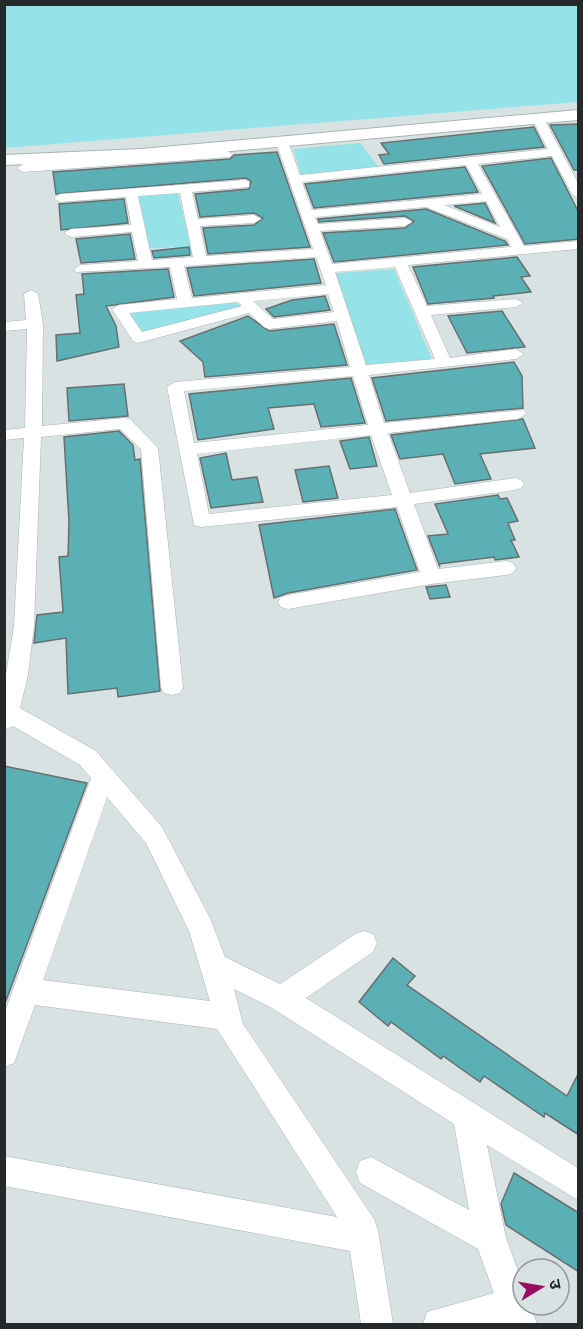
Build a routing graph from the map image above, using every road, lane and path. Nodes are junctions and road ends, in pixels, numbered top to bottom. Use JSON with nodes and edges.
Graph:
{"nodes":[{"id":1,"x":579,"y":115,"type":"edge"},
{"id":2,"x":538,"y":119,"type":"junction"},
{"id":3,"x":282,"y":142,"type":"junction"},
{"id":4,"x":554,"y":152,"type":"junction"},
{"id":5,"x":226,"y":154,"type":"dead end"},
{"id":6,"x":5,"y":160,"type":"edge"},
{"id":7,"x":470,"y":161,"type":"junction"},
{"id":8,"x":23,"y":168,"type":"dead end"},
{"id":9,"x":146,"y":171,"type":"junction"},
{"id":10,"x":294,"y":179,"type":"junction"},
{"id":11,"x":245,"y":184,"type":"dead end"},
{"id":12,"x":185,"y":188,"type":"junction"},
{"id":13,"x":131,"y":192,"type":"junction"},
{"id":14,"x":579,"y":194,"type":"edge"},
{"id":15,"x":489,"y":197,"type":"junction"},
{"id":16,"x":60,"y":198,"type":"dead end"},
{"id":17,"x":426,"y":202,"type":"junction"},
{"id":18,"x":254,"y":219,"type":"dead end"},
{"id":19,"x":309,"y":221,"type":"junction"},
{"id":20,"x":405,"y":222,"type":"dead end"},
{"id":21,"x":192,"y":223,"type":"junction"},
{"id":22,"x":139,"y":228,"type":"junction"},
{"id":23,"x":71,"y":233,"type":"dead end"},
{"id":24,"x":511,"y":236,"type":"junction"},
{"id":25,"x":579,"y":245,"type":"edge"},
{"id":26,"x":521,"y":252,"type":"junction"},
{"id":27,"x":320,"y":253,"type":"junction"},
{"id":28,"x":200,"y":260,"type":"junction"},
{"id":29,"x":176,"y":263,"type":"junction"},
{"id":30,"x":400,"y":263,"type":"junction"},
{"id":31,"x":146,"y":266,"type":"junction"},
{"id":32,"x":81,"y":269,"type":"dead end"},
{"id":33,"x":327,"y":269,"type":"junction"},
{"id":34,"x":334,"y":289,"type":"junction"},
{"id":35,"x":31,"y":294,"type":"dead end"},
{"id":36,"x":185,"y":301,"type":"junction"},
{"id":37,"x":247,"y":303,"type":"junction"},
{"id":38,"x":516,"y":303,"type":"dead end"},
{"id":39,"x":422,"y":311,"type":"junction"},
{"id":40,"x":342,"y":316,"type":"junction"},
{"id":41,"x":35,"y":324,"type":"junction"},
{"id":42,"x":4,"y":327,"type":"edge"},
{"id":43,"x":516,"y":354,"type":"dead end"},
{"id":44,"x":445,"y":363,"type":"junction"},
{"id":45,"x":358,"y":371,"type":"junction"},
{"id":46,"x":518,"y":414,"type":"dead end"},
{"id":47,"x":377,"y":428,"type":"junction"},
{"id":48,"x":32,"y":432,"type":"junction"},
{"id":49,"x":4,"y":435,"type":"edge"},
{"id":50,"x":189,"y":449,"type":"junction"},
{"id":51,"x":515,"y":484,"type":"dead end"},
{"id":52,"x":403,"y":500,"type":"junction"},
{"id":53,"x":506,"y":568,"type":"dead end"},
{"id":54,"x":431,"y":577,"type":"junction"},
{"id":55,"x":288,"y":602,"type":"dead end"},
{"id":56,"x":172,"y":687,"type":"dead end"},
{"id":57,"x":6,"y":714,"type":"edge"},
{"id":58,"x":103,"y":776,"type":"junction"},
{"id":59,"x":364,"y":944,"type":"dead end"},
{"id":60,"x":215,"y":966,"type":"junction"},
{"id":61,"x":27,"y":991,"type":"junction"},
{"id":62,"x":282,"y":999,"type":"junction"},
{"id":63,"x":227,"y":1017,"type":"junction"},
{"id":64,"x":4,"y":1053,"type":"edge"},
{"id":65,"x":467,"y":1116,"type":"junction"},
{"id":66,"x":4,"y":1171,"type":"edge"},
{"id":67,"x":371,"y":1172,"type":"dead end"},
{"id":68,"x":579,"y":1185,"type":"edge"},
{"id":69,"x":364,"y":1238,"type":"junction"},
{"id":70,"x":490,"y":1238,"type":"junction"},
{"id":71,"x":511,"y":1297,"type":"edge"},
{"id":72,"x":511,"y":1315,"type":"edge"},
{"id":73,"x":377,"y":1324,"type":"edge"},
{"id":74,"x":439,"y":1324,"type":"edge"}],
"edges":[{"from":1,"to":2,"type":"street"},
{"from":2,"to":3,"type":"street"},
{"from":2,"to":4,"type":"street"},
{"from":3,"to":9,"type":"street"},
{"from":3,"to":10,"type":"street"},
{"from":4,"to":7,"type":"street"},
{"from":4,"to":14,"type":"street"},
{"from":5,"to":9,"type":"street"},
{"from":6,"to":9,"type":"street"},
{"from":7,"to":10,"type":"street"},
{"from":7,"to":15,"type":"street"},
{"from":8,"to":9,"type":"street"},
{"from":9,"to":12,"type":"street"},
{"from":9,"to":13,"type":"street"},
{"from":10,"to":19,"type":"street"},
{"from":11,"to":12,"type":"street"},
{"from":12,"to":21,"type":"street"},
{"from":13,"to":16,"type":"street"},
{"from":13,"to":22,"type":"street"},
{"from":15,"to":17,"type":"street"},
{"from":15,"to":24,"type":"street"},
{"from":17,"to":19,"type":"street"},
{"from":17,"to":24,"type":"street"},
{"from":18,"to":21,"type":"street"},
{"from":19,"to":20,"type":"street"},
{"from":19,"to":27,"type":"street"},
{"from":21,"to":28,"type":"street"},
{"from":22,"to":23,"type":"street"},
{"from":22,"to":31,"type":"street"},
{"from":24,"to":26,"type":"street"},
{"from":25,"to":26,"type":"street"},
{"from":26,"to":30,"type":"street"},
{"from":27,"to":28,"type":"street"},
{"from":27,"to":33,"type":"street"},
{"from":28,"to":29,"type":"street"},
{"from":29,"to":31,"type":"street"},
{"from":29,"to":36,"type":"street"},
{"from":30,"to":33,"type":"street"},
{"from":30,"to":39,"type":"street"},
{"from":31,"to":32,"type":"street"},
{"from":33,"to":34,"type":"street"},
{"from":34,"to":37,"type":"street"},
{"from":34,"to":40,"type":"street"},
{"from":35,"to":41,"type":"street"},
{"from":36,"to":37,"type":"street"},
{"from":36,"to":37,"type":"street"},
{"from":37,"to":40,"type":"street"},
{"from":38,"to":39,"type":"street"},
{"from":39,"to":44,"type":"street"},
{"from":40,"to":45,"type":"street"},
{"from":41,"to":42,"type":"street"},
{"from":41,"to":48,"type":"street"},
{"from":43,"to":44,"type":"street"},
{"from":44,"to":45,"type":"street"},
{"from":45,"to":47,"type":"street"},
{"from":45,"to":50,"type":"street"},
{"from":46,"to":47,"type":"street"},
{"from":47,"to":50,"type":"street"},
{"from":47,"to":52,"type":"street"},
{"from":48,"to":49,"type":"street"},
{"from":48,"to":56,"type":"street"},
{"from":48,"to":57,"type":"street"},
{"from":50,"to":52,"type":"street"},
{"from":51,"to":52,"type":"street"},
{"from":52,"to":54,"type":"street"},
{"from":53,"to":54,"type":"street"},
{"from":54,"to":55,"type":"street"},
{"from":57,"to":58,"type":"street"},
{"from":58,"to":60,"type":"street"},
{"from":58,"to":61,"type":"street"},
{"from":59,"to":62,"type":"street"},
{"from":60,"to":62,"type":"street"},
{"from":60,"to":63,"type":"street"},
{"from":61,"to":63,"type":"street"},
{"from":61,"to":64,"type":"street"},
{"from":62,"to":65,"type":"street"},
{"from":63,"to":69,"type":"street"},
{"from":65,"to":68,"type":"street"},
{"from":65,"to":70,"type":"street"},
{"from":66,"to":69,"type":"street"},
{"from":67,"to":70,"type":"street"},
{"from":69,"to":73,"type":"street"},
{"from":70,"to":71,"type":"street"},
{"from":72,"to":74,"type":"street"}]}
